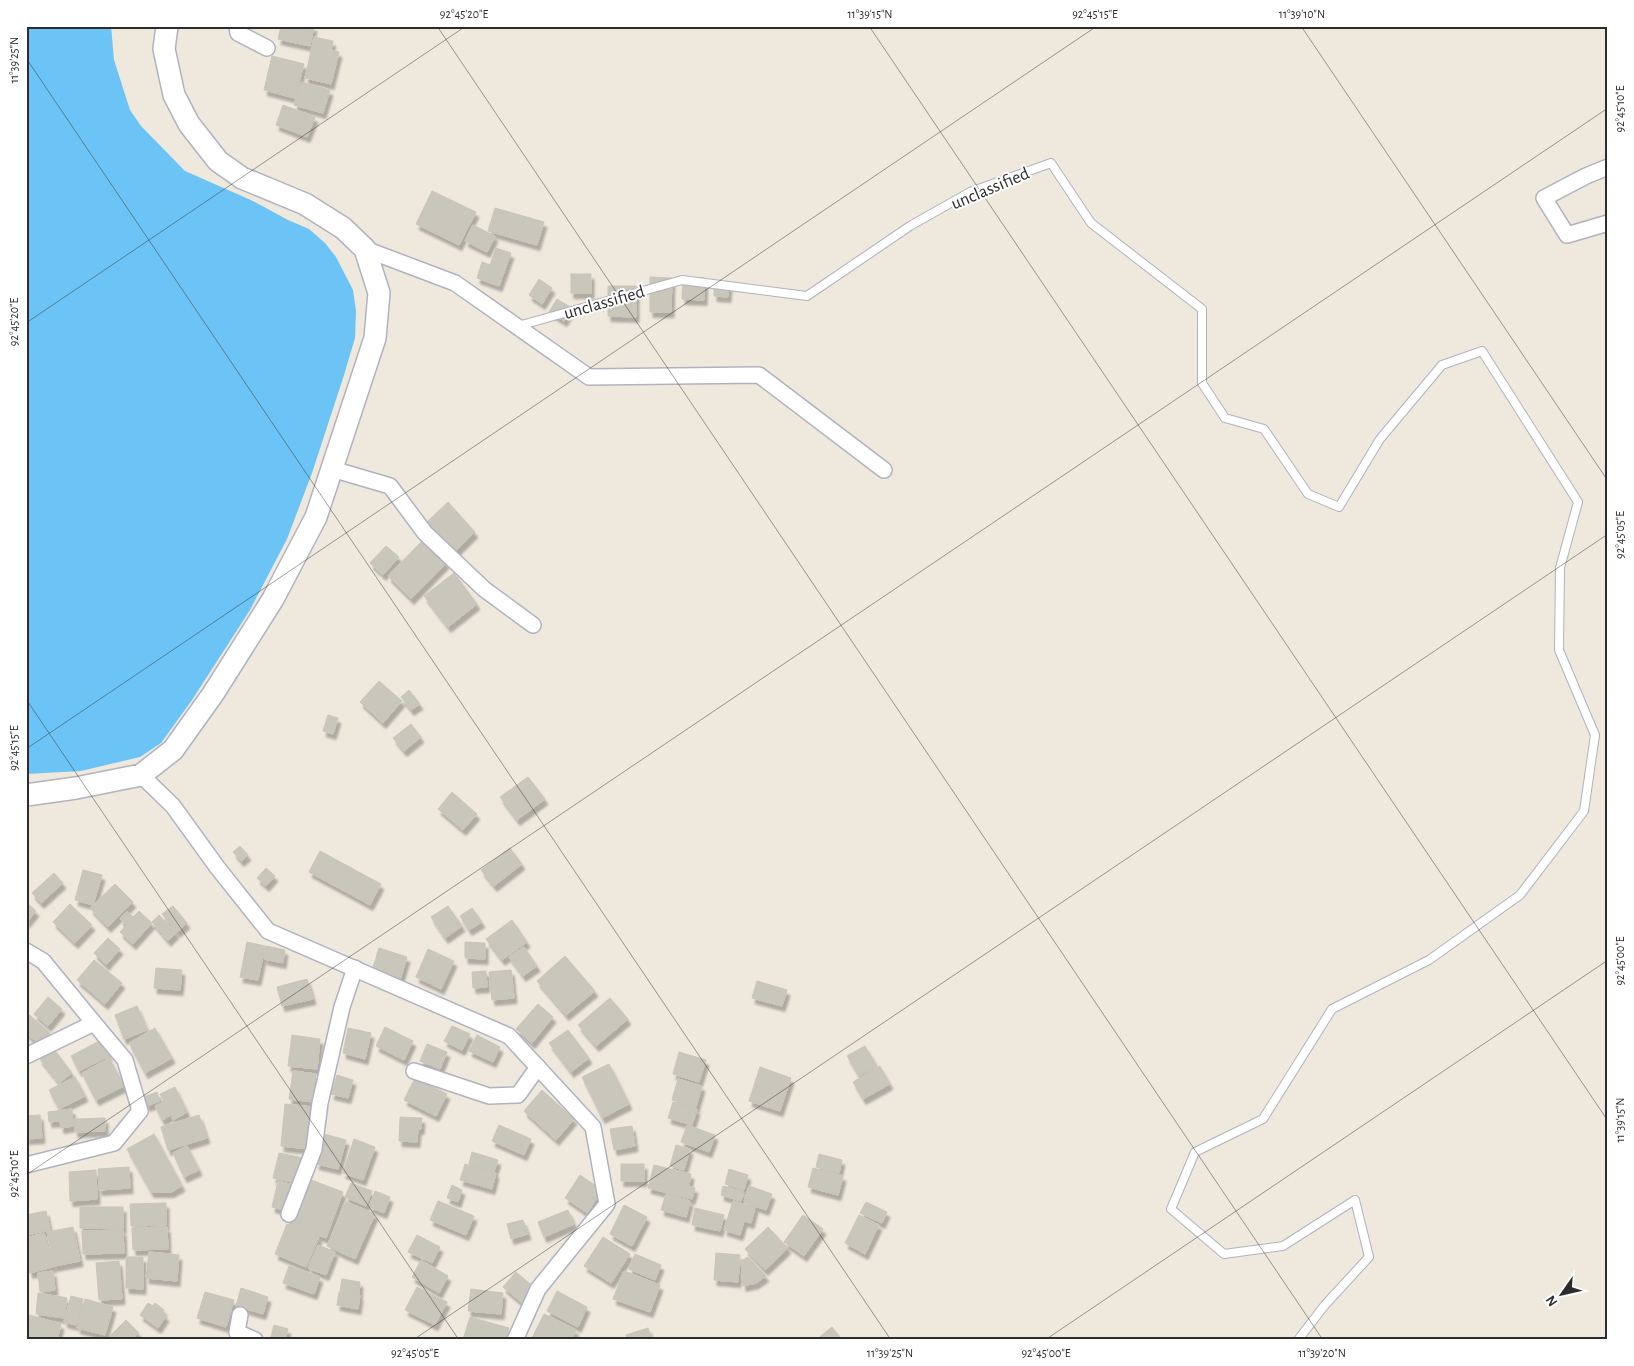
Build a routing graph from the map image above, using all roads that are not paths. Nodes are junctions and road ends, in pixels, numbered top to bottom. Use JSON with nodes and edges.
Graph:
{"nodes":[{"id":1,"x":167,"y":26,"type":"edge"},
{"id":2,"x":238,"y":26,"type":"edge"},
{"id":3,"x":267,"y":48,"type":"dead end"},
{"id":4,"x":1608,"y":167,"type":"edge"},
{"id":5,"x":1608,"y":223,"type":"edge"},
{"id":6,"x":365,"y":249,"type":"junction"},
{"id":7,"x":516,"y":326,"type":"junction"},
{"id":8,"x":332,"y":469,"type":"junction"},
{"id":9,"x":884,"y":470,"type":"dead end"},
{"id":10,"x":534,"y":626,"type":"dead end"},
{"id":11,"x":141,"y":775,"type":"junction"},
{"id":12,"x":26,"y":795,"type":"edge"},
{"id":13,"x":26,"y":951,"type":"edge"},
{"id":14,"x":355,"y":968,"type":"junction"},
{"id":15,"x":94,"y":1023,"type":"junction"},
{"id":16,"x":26,"y":1056,"type":"edge"},
{"id":17,"x":538,"y":1067,"type":"junction"},
{"id":18,"x":414,"y":1071,"type":"dead end"},
{"id":19,"x":26,"y":1165,"type":"edge"},
{"id":20,"x":289,"y":1214,"type":"dead end"},
{"id":21,"x":240,"y":1315,"type":"dead end"},
{"id":22,"x":255,"y":1340,"type":"edge"},
{"id":23,"x":515,"y":1340,"type":"edge"},
{"id":24,"x":1298,"y":1340,"type":"edge"}],
"edges":[{"from":1,"to":6,"type":"main road"},
{"from":2,"to":3,"type":"street"},
{"from":4,"to":5,"type":"street"},
{"from":6,"to":7,"type":"street"},
{"from":6,"to":8,"type":"main road"},
{"from":7,"to":9,"type":"street"},
{"from":7,"to":24,"type":"lane","name":"unclassified"},
{"from":8,"to":10,"type":"street"},
{"from":8,"to":11,"type":"main road"},
{"from":11,"to":12,"type":"main road"},
{"from":11,"to":14,"type":"street"},
{"from":13,"to":15,"type":"street"},
{"from":14,"to":17,"type":"street"},
{"from":14,"to":20,"type":"street"},
{"from":15,"to":16,"type":"street"},
{"from":15,"to":19,"type":"street"},
{"from":17,"to":18,"type":"street"},
{"from":17,"to":23,"type":"street"},
{"from":21,"to":22,"type":"street"}]}
